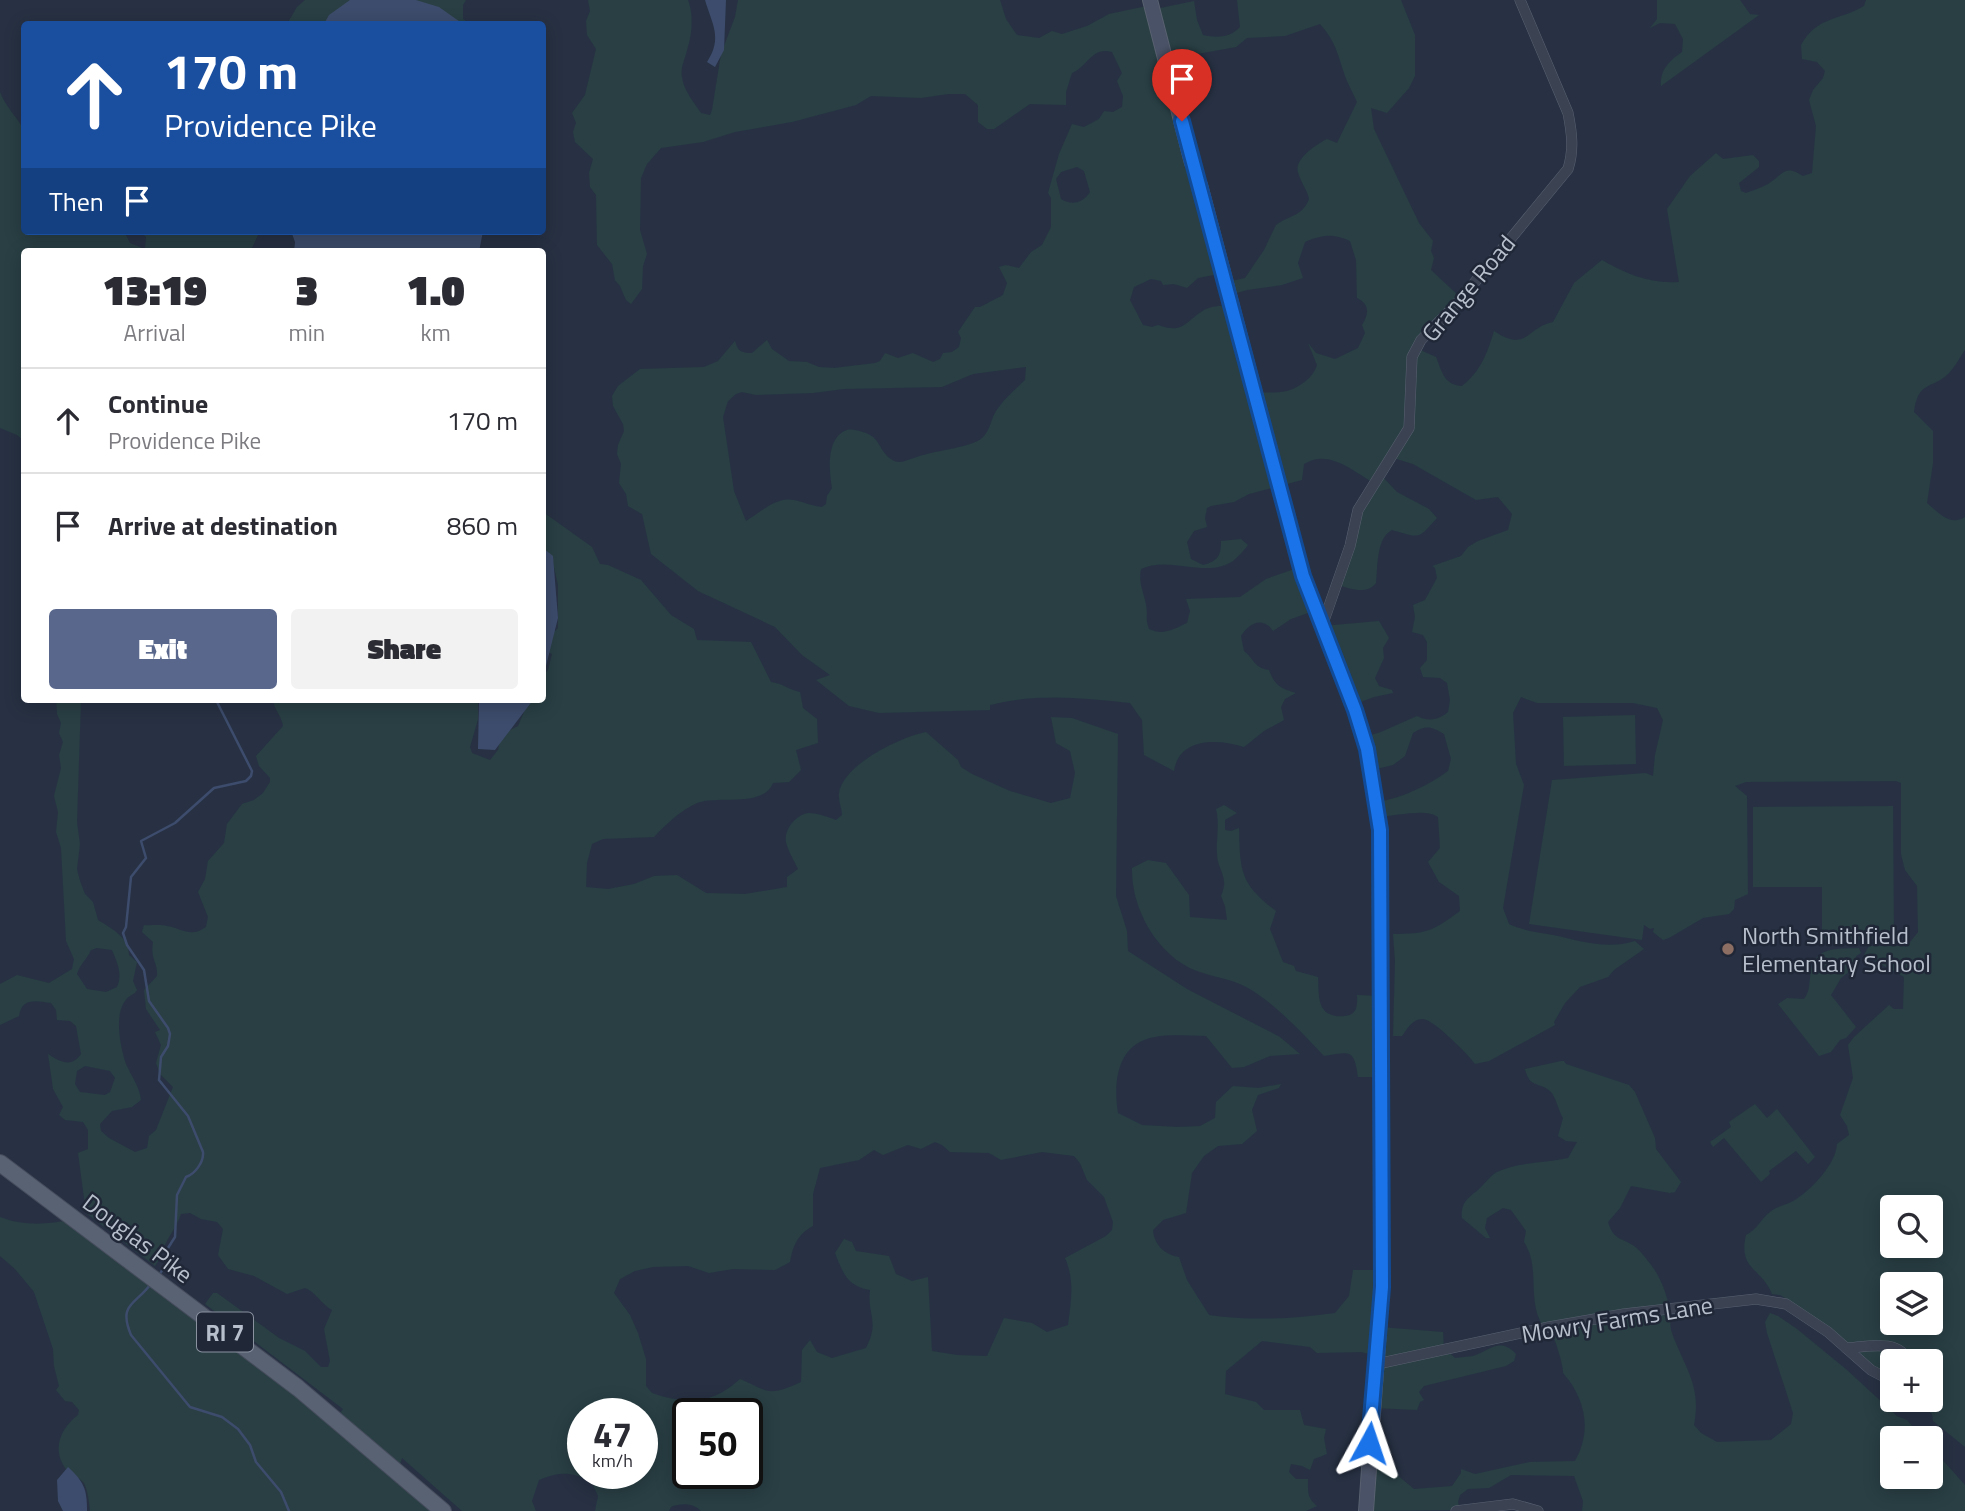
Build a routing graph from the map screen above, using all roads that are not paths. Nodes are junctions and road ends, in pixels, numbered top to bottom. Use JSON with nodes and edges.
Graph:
{"nodes":[{"id":1,"x":1150,"y":0,"type":"edge"},
{"id":2,"x":1520,"y":0,"type":"edge"},
{"id":3,"x":1192,"y":163,"type":"joint"},
{"id":4,"x":1200,"y":185,"type":"joint"},
{"id":5,"x":1322,"y":626,"type":"junction"},
{"id":6,"x":0,"y":1163,"type":"edge"},
{"id":7,"x":1846,"y":1348,"type":"junction"},
{"id":8,"x":1898,"y":1349,"type":"edge"},
{"id":9,"x":1377,"y":1364,"type":"junction"},
{"id":10,"x":1880,"y":1375,"type":"edge"},
{"id":11,"x":443,"y":1511,"type":"edge"},
{"id":12,"x":1366,"y":1511,"type":"edge"},
{"id":13,"x":1456,"y":1511,"type":"edge"},
{"id":14,"x":1538,"y":1511,"type":"edge"}],
"edges":[{"from":1,"to":3,"type":"main road"},
{"from":2,"to":5,"type":"street","name":"Grange Road"},
{"from":3,"to":4,"type":"street"},
{"from":4,"to":5,"type":"main road"},
{"from":5,"to":9,"type":"main road"},
{"from":6,"to":11,"type":"main road","name":"Douglas Pike","number":"RI 7"},
{"from":7,"to":8,"type":"street"},
{"from":7,"to":9,"type":"street","name":"Mowry Farms Lane"},
{"from":7,"to":10,"type":"street","name":"Mowry Farms Lane"},
{"from":9,"to":12,"type":"main road"},
{"from":13,"to":14,"type":"street"}]}
